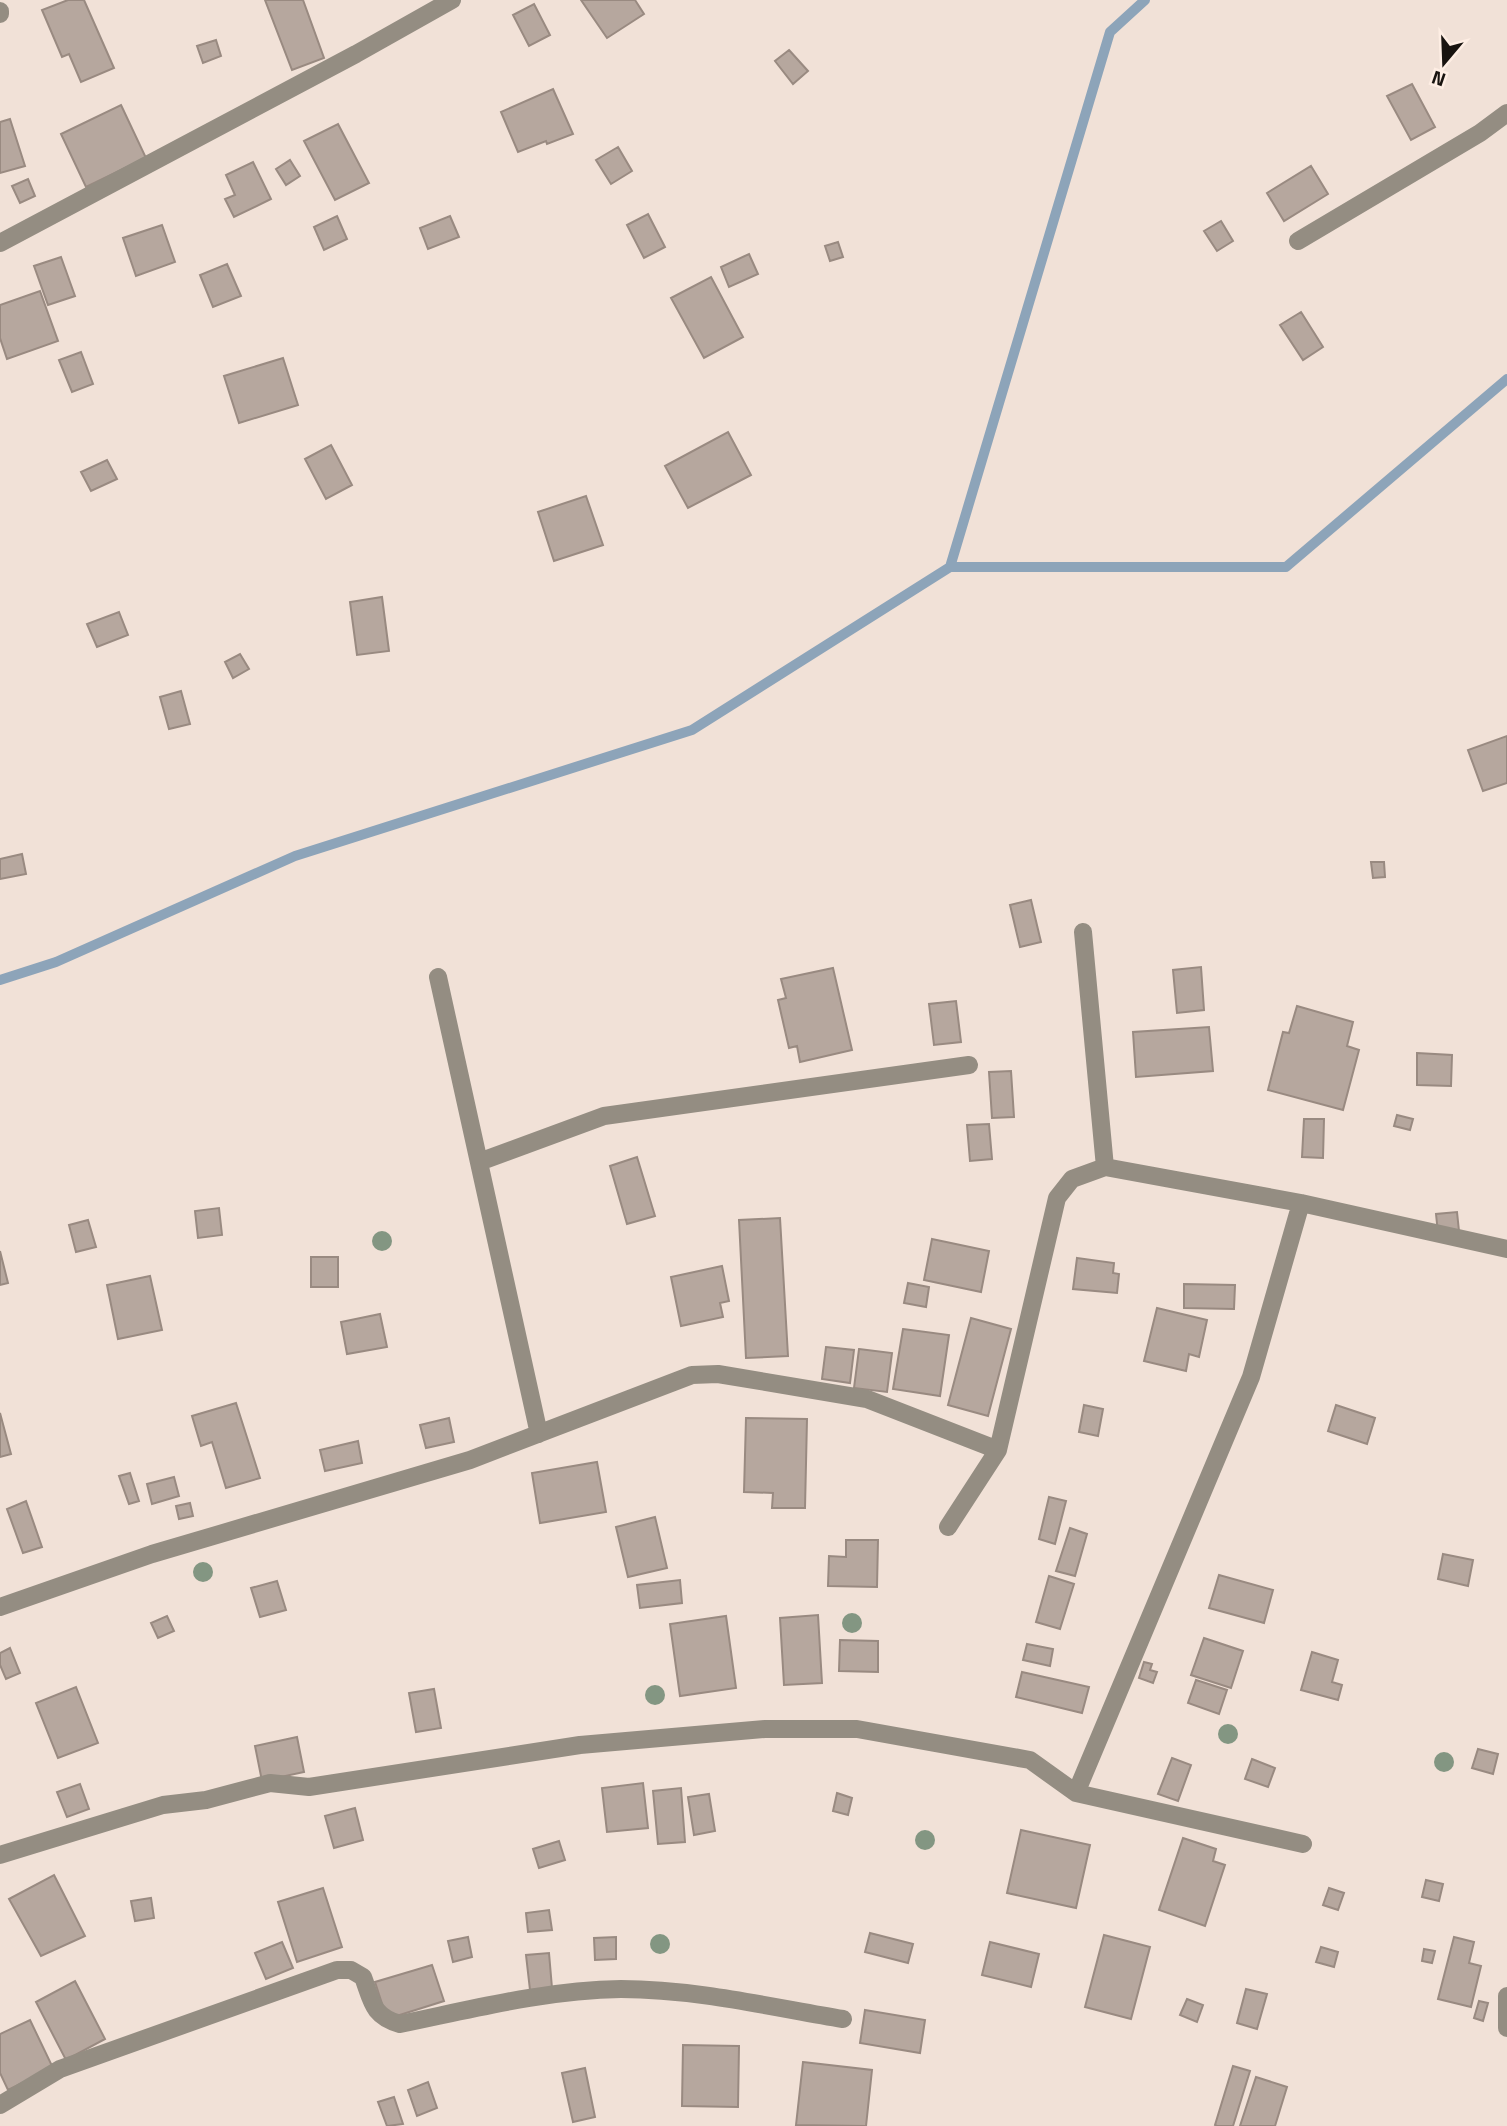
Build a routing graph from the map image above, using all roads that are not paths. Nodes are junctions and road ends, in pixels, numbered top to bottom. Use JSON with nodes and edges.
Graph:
{"nodes":[{"id":1,"x":452,"y":0,"type":"edge"},
{"id":2,"x":1507,"y":113,"type":"edge"},
{"id":3,"x":1298,"y":242,"type":"dead end"},
{"id":4,"x":0,"y":243,"type":"edge"},
{"id":5,"x":1083,"y":932,"type":"dead end"},
{"id":6,"x":438,"y":977,"type":"dead end"},
{"id":7,"x":969,"y":1065,"type":"dead end"},
{"id":8,"x":479,"y":1163,"type":"junction"},
{"id":9,"x":1105,"y":1167,"type":"junction"},
{"id":10,"x":1301,"y":1203,"type":"junction"},
{"id":11,"x":1507,"y":1249,"type":"edge"},
{"id":12,"x":539,"y":1434,"type":"junction"},
{"id":13,"x":998,"y":1450,"type":"junction"},
{"id":14,"x":948,"y":1527,"type":"dead end"},
{"id":15,"x":0,"y":1607,"type":"edge"},
{"id":16,"x":1076,"y":1793,"type":"junction"},
{"id":17,"x":1303,"y":1844,"type":"dead end"},
{"id":18,"x":0,"y":1855,"type":"edge"},
{"id":19,"x":1507,"y":1996,"type":"edge"},
{"id":20,"x":843,"y":2020,"type":"dead end"},
{"id":21,"x":1507,"y":2028,"type":"edge"},
{"id":22,"x":0,"y":2105,"type":"edge"}],
"edges":[{"from":1,"to":4,"type":"street"},
{"from":2,"to":3,"type":"street"},
{"from":5,"to":9,"type":"street"},
{"from":6,"to":8,"type":"street"},
{"from":7,"to":8,"type":"street"},
{"from":8,"to":12,"type":"street"},
{"from":9,"to":10,"type":"street"},
{"from":9,"to":13,"type":"street"},
{"from":10,"to":11,"type":"street"},
{"from":10,"to":16,"type":"street"},
{"from":12,"to":13,"type":"street"},
{"from":12,"to":15,"type":"street"},
{"from":13,"to":14,"type":"street"},
{"from":16,"to":17,"type":"street"},
{"from":16,"to":18,"type":"street"},
{"from":19,"to":21,"type":"street"},
{"from":20,"to":22,"type":"street"}]}
